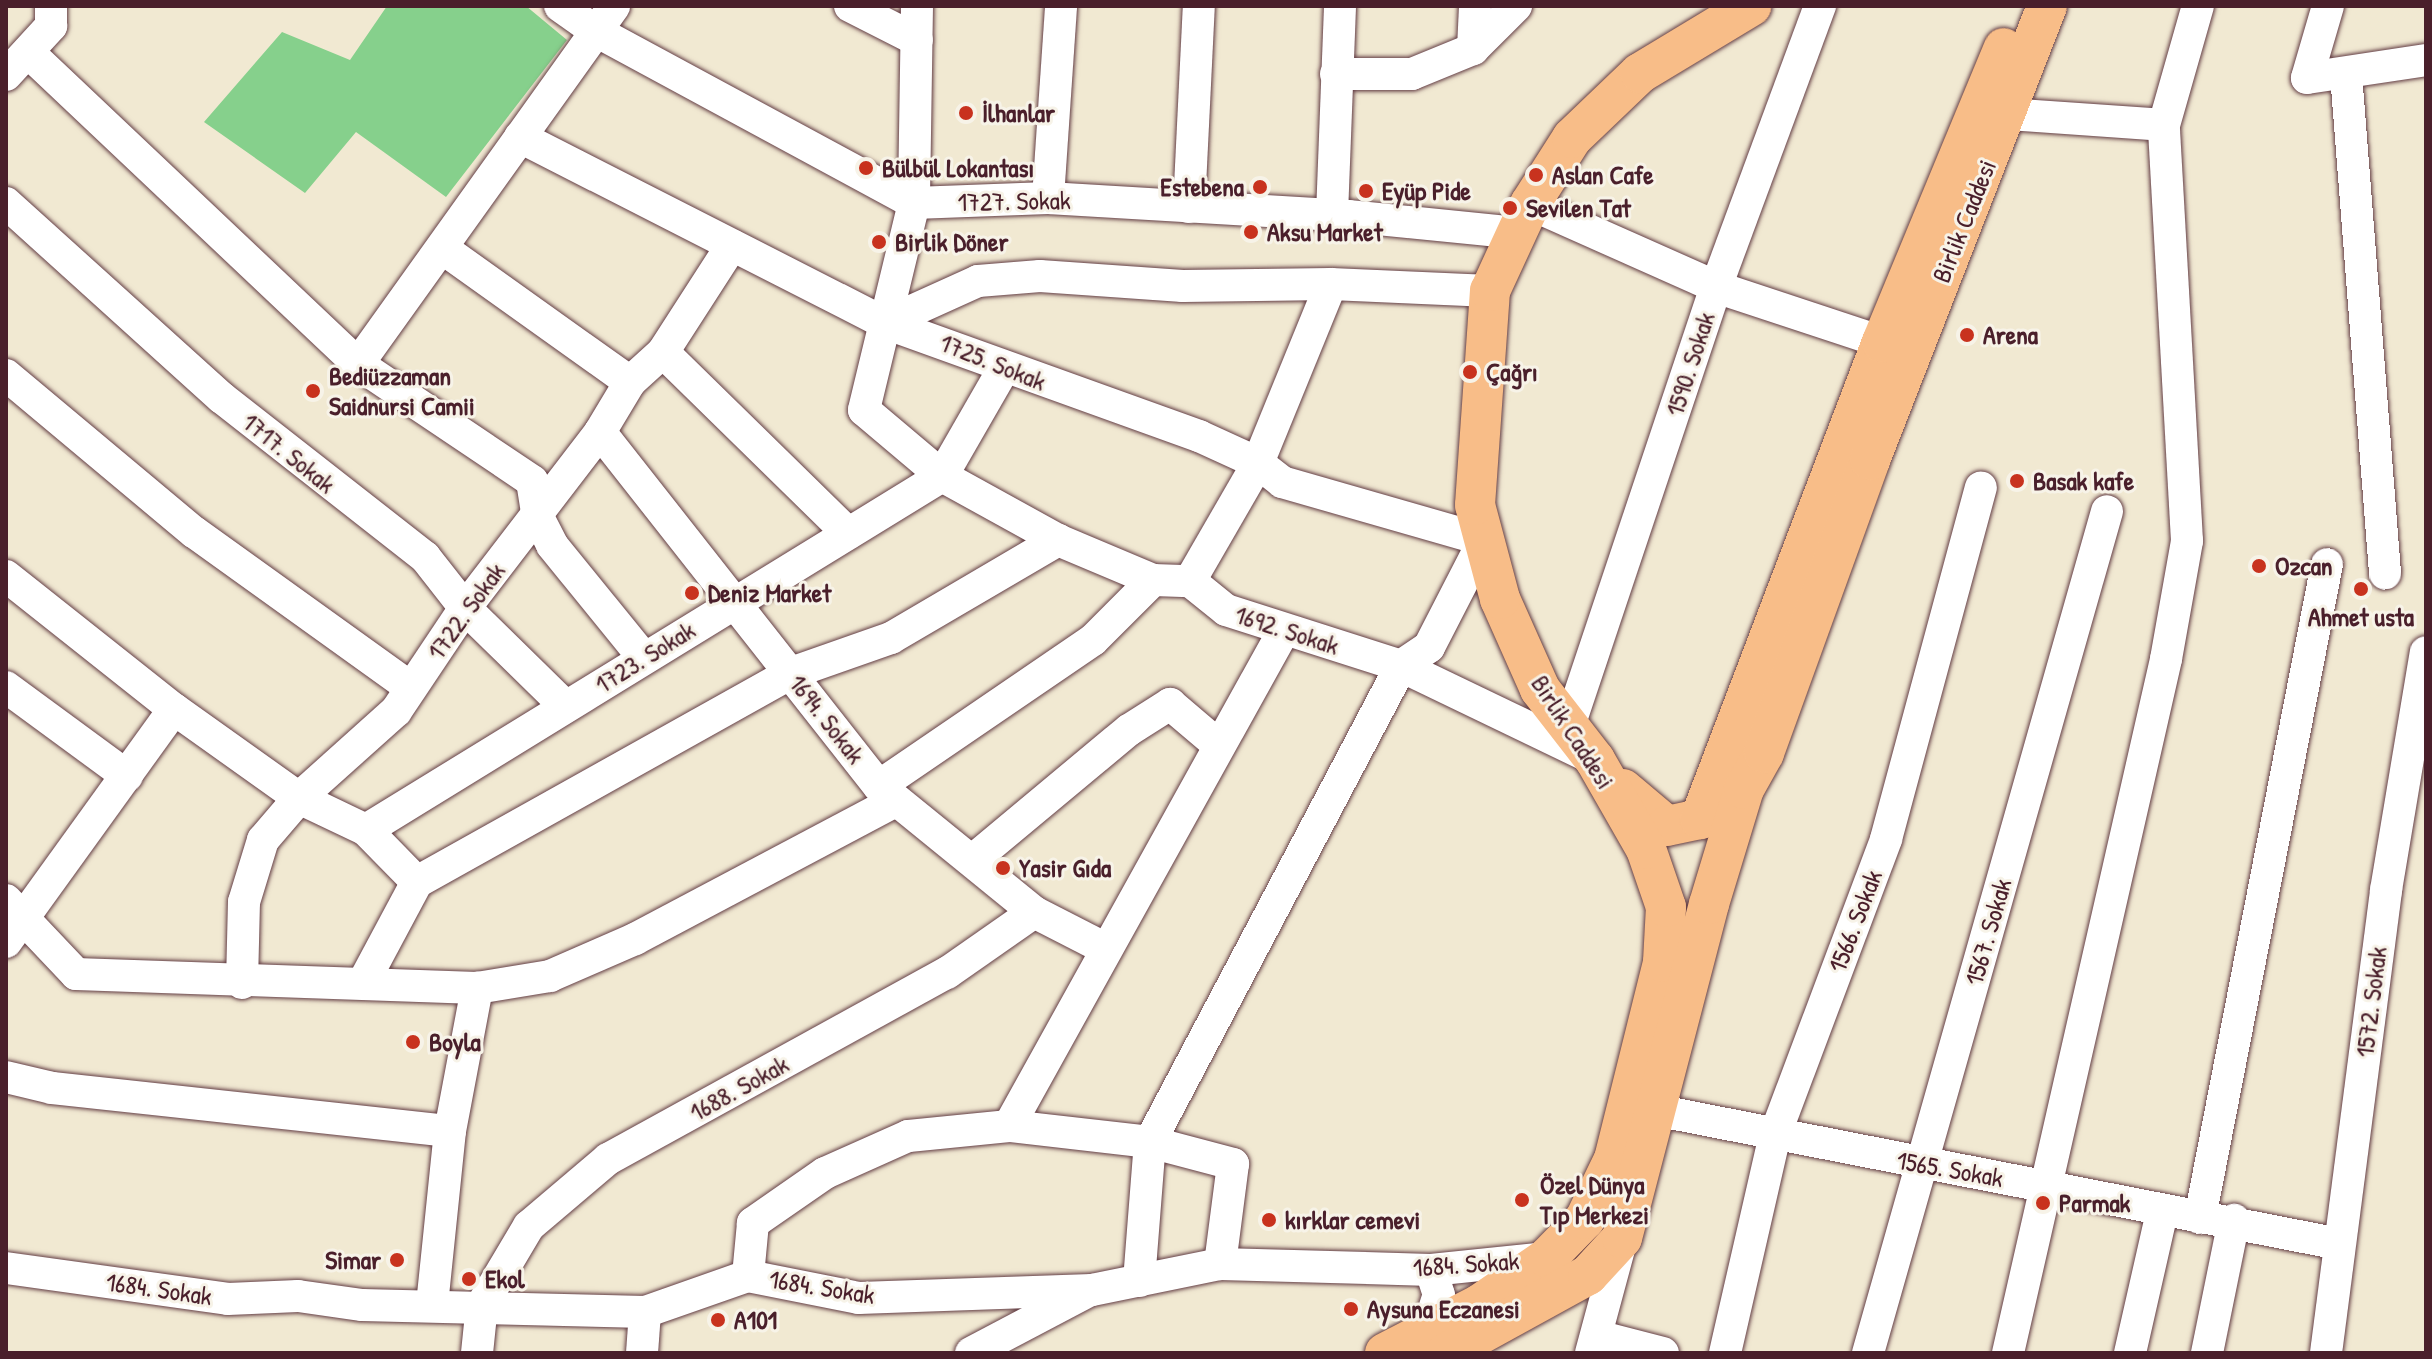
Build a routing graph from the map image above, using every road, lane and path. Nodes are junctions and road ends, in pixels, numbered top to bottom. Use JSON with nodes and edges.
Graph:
{"nodes":[{"id":1,"x":51,"y":6,"type":"edge"},
{"id":2,"x":560,"y":6,"type":"edge"},
{"id":3,"x":850,"y":6,"type":"edge"},
{"id":4,"x":917,"y":6,"type":"edge"},
{"id":5,"x":1061,"y":6,"type":"edge"},
{"id":6,"x":1199,"y":6,"type":"edge"},
{"id":7,"x":1340,"y":6,"type":"edge"},
{"id":8,"x":1475,"y":6,"type":"edge"},
{"id":9,"x":1516,"y":6,"type":"edge"},
{"id":10,"x":1820,"y":6,"type":"edge"},
{"id":11,"x":2021,"y":6,"type":"edge"},
{"id":12,"x":2047,"y":6,"type":"edge"},
{"id":13,"x":2198,"y":6,"type":"edge"},
{"id":14,"x":2328,"y":6,"type":"edge"},
{"id":15,"x":1727,"y":11,"type":"edge"},
{"id":16,"x":604,"y":18,"type":"edge"},
{"id":17,"x":917,"y":40,"type":"junction"},
{"id":18,"x":1473,"y":49,"type":"junction"},
{"id":19,"x":28,"y":52,"type":"junction"},
{"id":20,"x":2426,"y":60,"type":"edge"},
{"id":21,"x":1336,"y":74,"type":"junction"},
{"id":22,"x":2346,"y":74,"type":"junction"},
{"id":23,"x":6,"y":75,"type":"edge"},
{"id":24,"x":2007,"y":114,"type":"junction"},
{"id":25,"x":2164,"y":125,"type":"junction"},
{"id":26,"x":520,"y":137,"type":"junction"},
{"id":27,"x":1048,"y":198,"type":"junction"},
{"id":28,"x":6,"y":203,"type":"edge"},
{"id":29,"x":914,"y":203,"type":"junction"},
{"id":30,"x":1189,"y":207,"type":"junction"},
{"id":31,"x":1332,"y":215,"type":"junction"},
{"id":32,"x":1524,"y":218,"type":"junction"},
{"id":33,"x":732,"y":245,"type":"junction"},
{"id":34,"x":442,"y":248,"type":"junction"},
{"id":35,"x":1331,"y":284,"type":"junction"},
{"id":36,"x":1716,"y":287,"type":"junction"},
{"id":37,"x":1490,"y":291,"type":"junction"},
{"id":38,"x":885,"y":323,"type":"junction"},
{"id":39,"x":1897,"y":347,"type":"junction"},
{"id":40,"x":663,"y":352,"type":"junction"},
{"id":41,"x":358,"y":364,"type":"junction"},
{"id":42,"x":1004,"y":368,"type":"junction"},
{"id":43,"x":6,"y":375,"type":"edge"},
{"id":44,"x":630,"y":382,"type":"junction"},
{"id":45,"x":600,"y":432,"type":"junction"},
{"id":46,"x":1258,"y":463,"type":"junction"},
{"id":47,"x":942,"y":476,"type":"junction"},
{"id":48,"x":1981,"y":488,"type":"dead end"},
{"id":49,"x":2107,"y":511,"type":"dead end"},
{"id":50,"x":538,"y":517,"type":"junction"},
{"id":51,"x":848,"y":533,"type":"junction"},
{"id":52,"x":1058,"y":540,"type":"junction"},
{"id":53,"x":1484,"y":540,"type":"junction"},
{"id":54,"x":2327,"y":564,"type":"dead end"},
{"id":55,"x":2385,"y":573,"type":"dead end"},
{"id":56,"x":6,"y":576,"type":"edge"},
{"id":57,"x":1153,"y":580,"type":"junction"},
{"id":58,"x":1190,"y":581,"type":"junction"},
{"id":59,"x":737,"y":600,"type":"junction"},
{"id":60,"x":465,"y":608,"type":"junction"},
{"id":61,"x":1284,"y":630,"type":"junction"},
{"id":62,"x":2426,"y":652,"type":"edge"},
{"id":63,"x":643,"y":657,"type":"junction"},
{"id":64,"x":1401,"y":666,"type":"junction"},
{"id":65,"x":791,"y":673,"type":"junction"},
{"id":66,"x":6,"y":687,"type":"edge"},
{"id":67,"x":411,"y":688,"type":"junction"},
{"id":68,"x":566,"y":707,"type":"junction"},
{"id":69,"x":174,"y":709,"type":"junction"},
{"id":70,"x":1569,"y":726,"type":"junction"},
{"id":71,"x":1217,"y":744,"type":"junction"},
{"id":72,"x":1595,"y":760,"type":"junction"},
{"id":73,"x":127,"y":776,"type":"junction"},
{"id":74,"x":1744,"y":789,"type":"junction"},
{"id":75,"x":888,"y":793,"type":"junction"},
{"id":76,"x":299,"y":798,"type":"junction"},
{"id":77,"x":1700,"y":819,"type":"junction"},
{"id":78,"x":366,"y":830,"type":"junction"},
{"id":79,"x":974,"y":859,"type":"junction"},
{"id":80,"x":417,"y":882,"type":"junction"},
{"id":81,"x":1034,"y":912,"type":"junction"},
{"id":82,"x":12,"y":921,"type":"edge"},
{"id":83,"x":1106,"y":949,"type":"junction"},
{"id":84,"x":242,"y":983,"type":"junction"},
{"id":85,"x":363,"y":983,"type":"junction"},
{"id":86,"x":477,"y":988,"type":"junction"},
{"id":87,"x":6,"y":1077,"type":"edge"},
{"id":88,"x":1655,"y":1110,"type":"junction"},
{"id":89,"x":1009,"y":1126,"type":"junction"},
{"id":90,"x":450,"y":1131,"type":"junction"},
{"id":91,"x":1775,"y":1135,"type":"junction"},
{"id":92,"x":1150,"y":1142,"type":"junction"},
{"id":93,"x":1923,"y":1166,"type":"junction"},
{"id":94,"x":2047,"y":1186,"type":"junction"},
{"id":95,"x":2162,"y":1212,"type":"junction"},
{"id":96,"x":2200,"y":1218,"type":"junction"},
{"id":97,"x":2234,"y":1220,"type":"junction"},
{"id":98,"x":1622,"y":1238,"type":"junction"},
{"id":99,"x":2339,"y":1244,"type":"junction"},
{"id":100,"x":1547,"y":1258,"type":"junction"},
{"id":101,"x":1220,"y":1264,"type":"junction"},
{"id":102,"x":6,"y":1268,"type":"edge"},
{"id":103,"x":1431,"y":1270,"type":"junction"},
{"id":104,"x":748,"y":1276,"type":"junction"},
{"id":105,"x":1139,"y":1281,"type":"junction"},
{"id":106,"x":1092,"y":1290,"type":"junction"},
{"id":107,"x":432,"y":1305,"type":"junction"},
{"id":108,"x":482,"y":1305,"type":"junction"},
{"id":109,"x":645,"y":1312,"type":"junction"},
{"id":110,"x":1436,"y":1342,"type":"edge"},
{"id":111,"x":1594,"y":1345,"type":"edge"},
{"id":112,"x":477,"y":1353,"type":"edge"},
{"id":113,"x":642,"y":1353,"type":"edge"},
{"id":114,"x":971,"y":1353,"type":"edge"},
{"id":115,"x":1385,"y":1353,"type":"edge"},
{"id":116,"x":1663,"y":1353,"type":"edge"},
{"id":117,"x":1725,"y":1353,"type":"edge"},
{"id":118,"x":1868,"y":1353,"type":"edge"},
{"id":119,"x":2008,"y":1353,"type":"edge"},
{"id":120,"x":2130,"y":1353,"type":"edge"},
{"id":121,"x":2207,"y":1353,"type":"edge"},
{"id":122,"x":2326,"y":1353,"type":"edge"}],
"edges":[{"from":1,"to":19,"type":"street"},
{"from":2,"to":16,"type":"street"},
{"from":3,"to":17,"type":"street"},
{"from":4,"to":17,"type":"street"},
{"from":5,"to":27,"type":"street"},
{"from":6,"to":30,"type":"street"},
{"from":7,"to":21,"type":"street"},
{"from":8,"to":18,"type":"street"},
{"from":9,"to":18,"type":"street"},
{"from":10,"to":36,"type":"street","name":"1590. Sokak"},
{"from":11,"to":39,"type":"main road"},
{"from":12,"to":24,"type":"main road","name":"Birlik Caddesi"},
{"from":13,"to":25,"type":"street"},
{"from":14,"to":22,"type":"street"},
{"from":15,"to":32,"type":"main road","name":"Birlik Caddesi"},
{"from":16,"to":26,"type":"street"},
{"from":16,"to":29,"type":"street"},
{"from":17,"to":29,"type":"street"},
{"from":18,"to":21,"type":"street"},
{"from":19,"to":23,"type":"street"},
{"from":19,"to":41,"type":"street"},
{"from":20,"to":22,"type":"street"},
{"from":21,"to":31,"type":"street"},
{"from":22,"to":55,"type":"street"},
{"from":24,"to":25,"type":"street"},
{"from":24,"to":39,"type":"main road","name":"Birlik Caddesi"},
{"from":25,"to":94,"type":"street"},
{"from":26,"to":33,"type":"street","name":"1725. Sokak"},
{"from":26,"to":34,"type":"street"},
{"from":27,"to":29,"type":"street","name":"1727. Sokak"},
{"from":27,"to":30,"type":"street","name":"1727. Sokak"},
{"from":28,"to":60,"type":"street","name":"1717. Sokak"},
{"from":29,"to":38,"type":"street"},
{"from":30,"to":31,"type":"street","name":"1727. Sokak"},
{"from":31,"to":32,"type":"street","name":"1727. Sokak"},
{"from":32,"to":36,"type":"street","name":"1727. Sokak"},
{"from":32,"to":37,"type":"main road","name":"Birlik Caddesi"},
{"from":33,"to":38,"type":"street","name":"1725. Sokak"},
{"from":33,"to":40,"type":"street","name":"1722. Sokak"},
{"from":34,"to":41,"type":"street"},
{"from":34,"to":44,"type":"street"},
{"from":35,"to":37,"type":"street"},
{"from":35,"to":38,"type":"street"},
{"from":35,"to":46,"type":"street"},
{"from":36,"to":39,"type":"street","name":"1727. Sokak"},
{"from":36,"to":70,"type":"street","name":"1590. Sokak"},
{"from":37,"to":53,"type":"main road","name":"Birlik Caddesi"},
{"from":38,"to":42,"type":"street","name":"1725. Sokak"},
{"from":38,"to":47,"type":"street"},
{"from":39,"to":74,"type":"main road","name":"Birlik Caddesi"},
{"from":39,"to":77,"type":"main road"},
{"from":40,"to":44,"type":"street","name":"1722. Sokak"},
{"from":40,"to":51,"type":"street"},
{"from":41,"to":50,"type":"street"},
{"from":42,"to":46,"type":"street","name":"1725. Sokak"},
{"from":42,"to":47,"type":"street","name":"1723. Sokak"},
{"from":43,"to":67,"type":"street"},
{"from":44,"to":45,"type":"street","name":"1722. Sokak"},
{"from":45,"to":50,"type":"street","name":"1722. Sokak"},
{"from":45,"to":59,"type":"street","name":"1694. Sokak"},
{"from":46,"to":53,"type":"street","name":"1725. Sokak"},
{"from":46,"to":58,"type":"street"},
{"from":47,"to":51,"type":"street","name":"1723. Sokak"},
{"from":47,"to":52,"type":"street"},
{"from":48,"to":91,"type":"street","name":"1566. Sokak"},
{"from":49,"to":93,"type":"street","name":"1567. Sokak"},
{"from":50,"to":60,"type":"street","name":"1722. Sokak"},
{"from":50,"to":63,"type":"street"},
{"from":51,"to":59,"type":"street","name":"1723. Sokak"},
{"from":52,"to":57,"type":"street"},
{"from":52,"to":65,"type":"street"},
{"from":53,"to":64,"type":"street"},
{"from":53,"to":70,"type":"main road","name":"Birlik Caddesi"},
{"from":54,"to":96,"type":"street"},
{"from":56,"to":69,"type":"street"},
{"from":57,"to":58,"type":"street"},
{"from":57,"to":75,"type":"street"},
{"from":58,"to":61,"type":"street","name":"1692. Sokak"},
{"from":59,"to":63,"type":"street","name":"1723. Sokak"},
{"from":59,"to":65,"type":"street","name":"1694. Sokak"},
{"from":60,"to":67,"type":"street","name":"1722. Sokak"},
{"from":60,"to":68,"type":"street","name":"1717. Sokak"},
{"from":61,"to":64,"type":"street","name":"1692. Sokak"},
{"from":61,"to":71,"type":"street"},
{"from":62,"to":99,"type":"street","name":"1572. Sokak"},
{"from":63,"to":68,"type":"street","name":"1723. Sokak"},
{"from":64,"to":72,"type":"street","name":"1692. Sokak"},
{"from":64,"to":92,"type":"street"},
{"from":65,"to":75,"type":"street","name":"1694. Sokak"},
{"from":65,"to":80,"type":"street"},
{"from":66,"to":73,"type":"street"},
{"from":67,"to":76,"type":"street","name":"1722. Sokak"},
{"from":68,"to":78,"type":"street","name":"1723. Sokak"},
{"from":69,"to":73,"type":"street"},
{"from":69,"to":76,"type":"street"},
{"from":70,"to":72,"type":"main road","name":"Birlik Caddesi"},
{"from":71,"to":79,"type":"street"},
{"from":71,"to":83,"type":"street"},
{"from":72,"to":77,"type":"main road"},
{"from":72,"to":100,"type":"main road","name":"Birlik Caddesi"},
{"from":73,"to":82,"type":"street"},
{"from":74,"to":77,"type":"main road"},
{"from":74,"to":88,"type":"main road","name":"Birlik Caddesi"},
{"from":75,"to":79,"type":"street","name":"1694. Sokak"},
{"from":75,"to":86,"type":"street"},
{"from":76,"to":78,"type":"street"},
{"from":76,"to":84,"type":"street","name":"1722. Sokak"},
{"from":78,"to":80,"type":"street"},
{"from":79,"to":81,"type":"street","name":"1694. Sokak"},
{"from":80,"to":85,"type":"street"},
{"from":81,"to":83,"type":"street","name":"1694. Sokak"},
{"from":81,"to":108,"type":"street","name":"1688. Sokak"},
{"from":82,"to":84,"type":"street"},
{"from":83,"to":89,"type":"street"},
{"from":84,"to":85,"type":"street"},
{"from":85,"to":86,"type":"street"},
{"from":86,"to":90,"type":"street"},
{"from":87,"to":90,"type":"street"},
{"from":88,"to":91,"type":"street","name":"1565. Sokak"},
{"from":88,"to":98,"type":"main road","name":"Birlik Caddesi"},
{"from":89,"to":92,"type":"street"},
{"from":89,"to":104,"type":"street"},
{"from":90,"to":107,"type":"street"},
{"from":91,"to":93,"type":"street","name":"1565. Sokak"},
{"from":91,"to":117,"type":"street","name":"1566. Sokak"},
{"from":92,"to":101,"type":"street"},
{"from":92,"to":105,"type":"street"},
{"from":93,"to":94,"type":"street","name":"1565. Sokak"},
{"from":93,"to":118,"type":"street","name":"1567. Sokak"},
{"from":94,"to":95,"type":"street","name":"1565. Sokak"},
{"from":94,"to":119,"type":"street"},
{"from":95,"to":96,"type":"street","name":"1565. Sokak"},
{"from":95,"to":120,"type":"street"},
{"from":96,"to":97,"type":"street","name":"1565. Sokak"},
{"from":97,"to":99,"type":"street","name":"1565. Sokak"},
{"from":97,"to":121,"type":"street"},
{"from":98,"to":110,"type":"main road","name":"Birlik Caddesi"},
{"from":98,"to":111,"type":"street"},
{"from":99,"to":122,"type":"street","name":"1572. Sokak"},
{"from":100,"to":103,"type":"street","name":"1684. Sokak"},
{"from":100,"to":110,"type":"main road","name":"Birlik Caddesi"},
{"from":101,"to":103,"type":"street","name":"1684. Sokak"},
{"from":101,"to":105,"type":"street","name":"1684. Sokak"},
{"from":102,"to":107,"type":"street","name":"1684. Sokak"},
{"from":103,"to":110,"type":"street"},
{"from":104,"to":106,"type":"street","name":"1684. Sokak"},
{"from":104,"to":109,"type":"street","name":"1684. Sokak"},
{"from":105,"to":106,"type":"street","name":"1684. Sokak"},
{"from":106,"to":114,"type":"street"},
{"from":107,"to":108,"type":"street","name":"1684. Sokak"},
{"from":108,"to":109,"type":"street","name":"1684. Sokak"},
{"from":108,"to":112,"type":"street"},
{"from":109,"to":113,"type":"street"},
{"from":110,"to":115,"type":"main road","name":"Birlik Caddesi"},
{"from":111,"to":116,"type":"street"}]}
